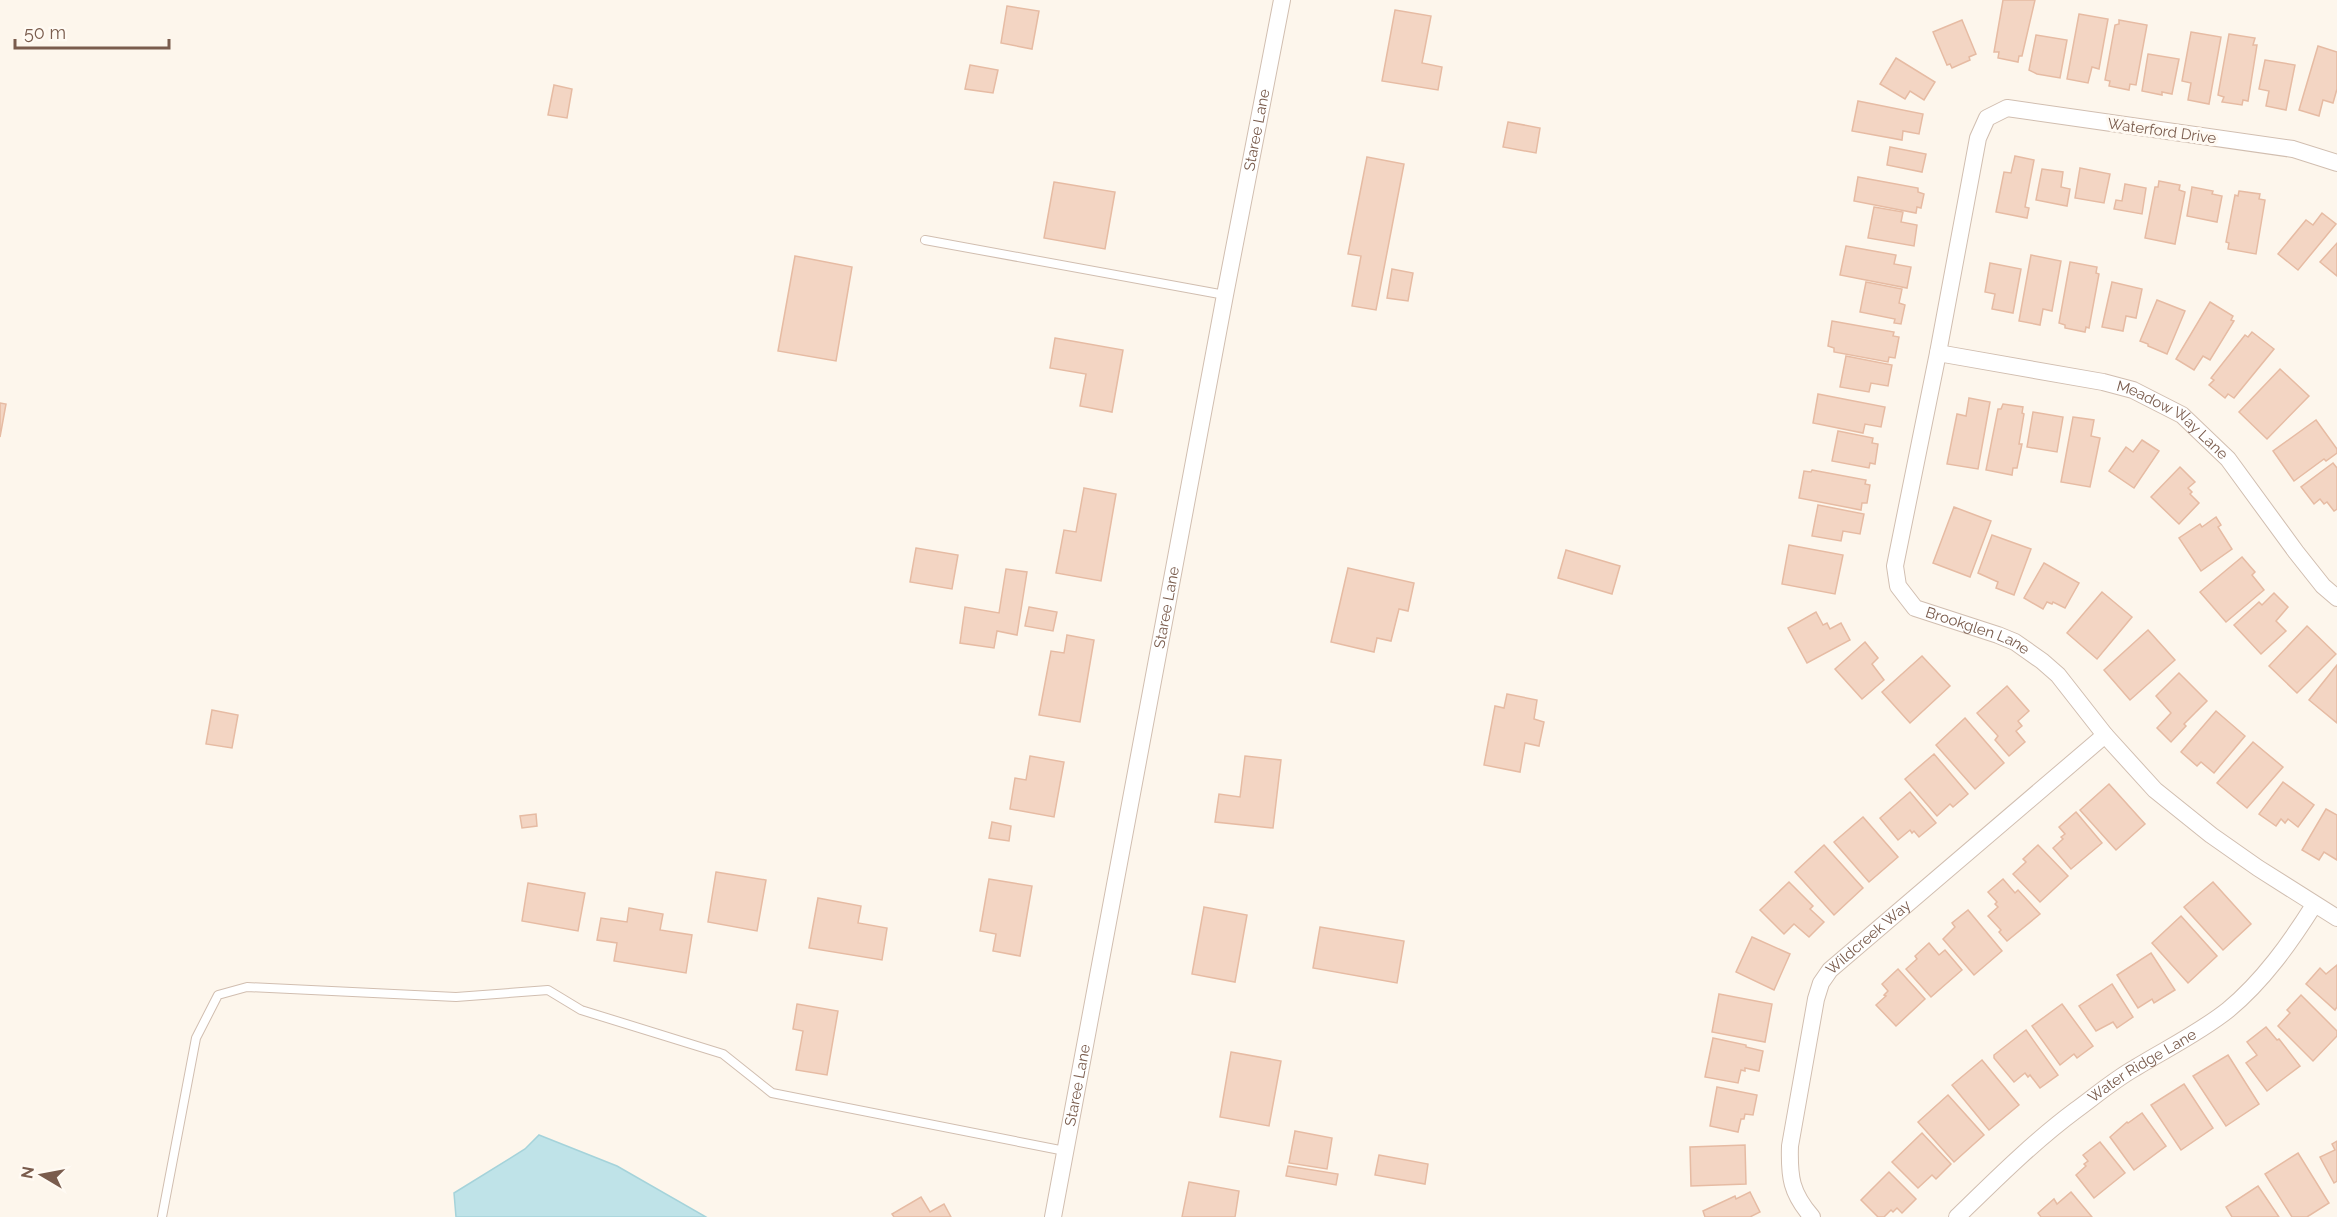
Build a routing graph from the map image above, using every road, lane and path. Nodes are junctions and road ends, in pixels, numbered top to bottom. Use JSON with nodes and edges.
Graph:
{"nodes":[{"id":1,"x":1282,"y":0,"type":"edge"},
{"id":2,"x":1987,"y":118,"type":"joint"},
{"id":3,"x":2337,"y":163,"type":"edge"},
{"id":4,"x":925,"y":240,"type":"dead end"},
{"id":5,"x":1225,"y":295,"type":"junction"},
{"id":6,"x":1938,"y":353,"type":"junction"},
{"id":7,"x":2337,"y":598,"type":"edge"},
{"id":8,"x":2105,"y":735,"type":"junction"},
{"id":9,"x":2314,"y":905,"type":"junction"},
{"id":10,"x":2337,"y":918,"type":"edge"},
{"id":11,"x":1065,"y":1150,"type":"junction"},
{"id":12,"x":162,"y":1217,"type":"edge"},
{"id":13,"x":1053,"y":1217,"type":"edge"},
{"id":14,"x":1812,"y":1217,"type":"edge"},
{"id":15,"x":1957,"y":1217,"type":"edge"}],
"edges":[{"from":1,"to":5,"type":"street","name":"Staree Lane"},
{"from":2,"to":3,"type":"street","name":"Waterford Drive"},
{"from":2,"to":6,"type":"street","name":"Brookglen Lane"},
{"from":4,"to":5,"type":"lane"},
{"from":5,"to":11,"type":"street","name":"Staree Lane"},
{"from":6,"to":7,"type":"street","name":"Meadow Way Lane"},
{"from":6,"to":8,"type":"street","name":"Brookglen Lane"},
{"from":8,"to":9,"type":"street","name":"Brookglen Lane"},
{"from":8,"to":14,"type":"street","name":"Wildcreek Way"},
{"from":9,"to":10,"type":"street","name":"Brookglen Lane"},
{"from":9,"to":15,"type":"street","name":"Water Ridge Lane"},
{"from":11,"to":12,"type":"lane"},
{"from":11,"to":13,"type":"street","name":"Staree Lane"}]}
